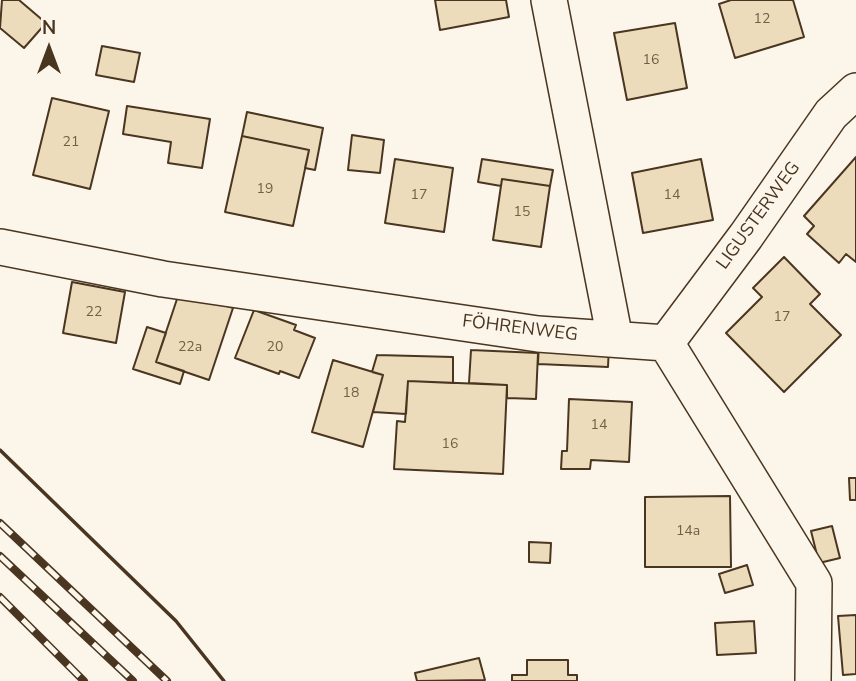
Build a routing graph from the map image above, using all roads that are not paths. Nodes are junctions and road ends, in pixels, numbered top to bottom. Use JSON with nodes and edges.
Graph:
{"nodes":[{"id":1,"x":549,"y":0,"type":"edge"},
{"id":2,"x":856,"y":91,"type":"edge"},
{"id":3,"x":0,"y":247,"type":"edge"},
{"id":4,"x":615,"y":340,"type":"junction"},
{"id":5,"x":666,"y":343,"type":"junction"},
{"id":6,"x":813,"y":681,"type":"edge"}],
"edges":[{"from":1,"to":4,"type":"street"},
{"from":2,"to":5,"type":"street","name":"LIGUSTERWEG"},
{"from":3,"to":4,"type":"street","name":"FÖHRENWEG"},
{"from":4,"to":5,"type":"street","name":"FÖHRENWEG"},
{"from":5,"to":6,"type":"street"}]}
